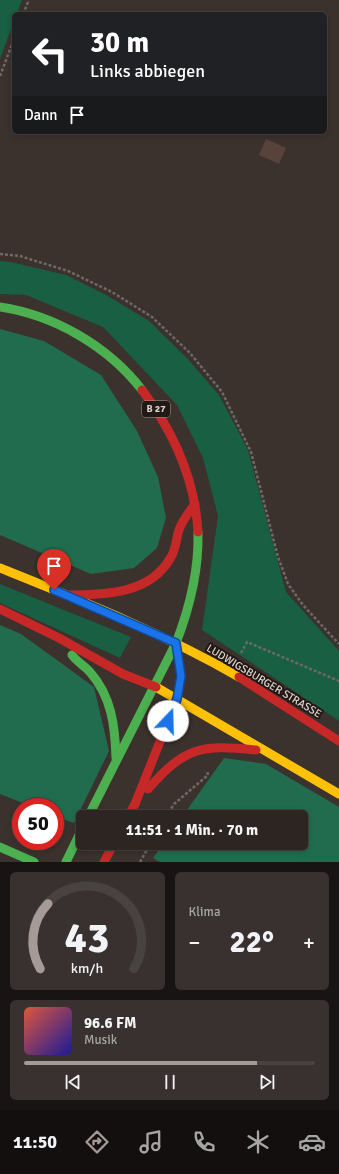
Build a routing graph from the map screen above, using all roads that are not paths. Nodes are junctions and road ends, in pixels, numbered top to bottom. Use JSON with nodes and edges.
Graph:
{"nodes":[{"id":1,"x":0,"y":307,"type":"edge"},
{"id":2,"x":194,"y":504,"type":"junction"},
{"id":3,"x":0,"y":568,"type":"edge"},
{"id":4,"x":67,"y":595,"type":"junction"},
{"id":5,"x":0,"y":609,"type":"edge"},
{"id":6,"x":59,"y":638,"type":"junction"},
{"id":7,"x":176,"y":643,"type":"junction"},
{"id":8,"x":154,"y":686,"type":"junction"},
{"id":9,"x":177,"y":699,"type":"junction"},
{"id":10,"x":339,"y":741,"type":"edge"},
{"id":11,"x":266,"y":751,"type":"junction"},
{"id":12,"x":116,"y":761,"type":"junction"},
{"id":13,"x":339,"y":794,"type":"edge"},
{"id":14,"x":135,"y":804,"type":"junction"},
{"id":15,"x":92,"y":810,"type":"edge"},
{"id":16,"x":132,"y":810,"type":"edge"},
{"id":17,"x":0,"y":840,"type":"edge"},
{"id":18,"x":76,"y":841,"type":"edge"},
{"id":19,"x":0,"y":847,"type":"edge"},
{"id":20,"x":110,"y":850,"type":"edge"},
{"id":21,"x":10,"y":851,"type":"junction"},
{"id":22,"x":34,"y":862,"type":"edge"},
{"id":23,"x":66,"y":862,"type":"edge"},
{"id":24,"x":104,"y":862,"type":"edge"}],
"edges":[{"from":1,"to":2,"type":"main road","number":"B 27"},
{"from":2,"to":4,"type":"main road"},
{"from":2,"to":7,"type":"main road","number":"B 27"},
{"from":3,"to":4,"type":"main road","name":"LUDWIGSBURGER STRASSE"},
{"from":4,"to":7,"type":"main road","name":"LUDWIGSBURGER STRASSE"},
{"from":5,"to":6,"type":"main road"},
{"from":6,"to":8,"type":"main road"},
{"from":6,"to":12,"type":"main road"},
{"from":7,"to":8,"type":"main road"},
{"from":7,"to":9,"type":"main road"},
{"from":7,"to":10,"type":"main road","name":"LUDWIGSBURGER STRASSE"},
{"from":8,"to":9,"type":"main road"},
{"from":8,"to":12,"type":"main road"},
{"from":9,"to":11,"type":"main road"},
{"from":9,"to":14,"type":"main road"},
{"from":11,"to":13,"type":"main road"},
{"from":11,"to":14,"type":"main road"},
{"from":12,"to":15,"type":"main road"},
{"from":14,"to":16,"type":"main road"},
{"from":17,"to":21,"type":"main road"},
{"from":18,"to":23,"type":"main road"},
{"from":19,"to":21,"type":"main road"},
{"from":20,"to":24,"type":"main road"},
{"from":21,"to":22,"type":"main road"}]}
